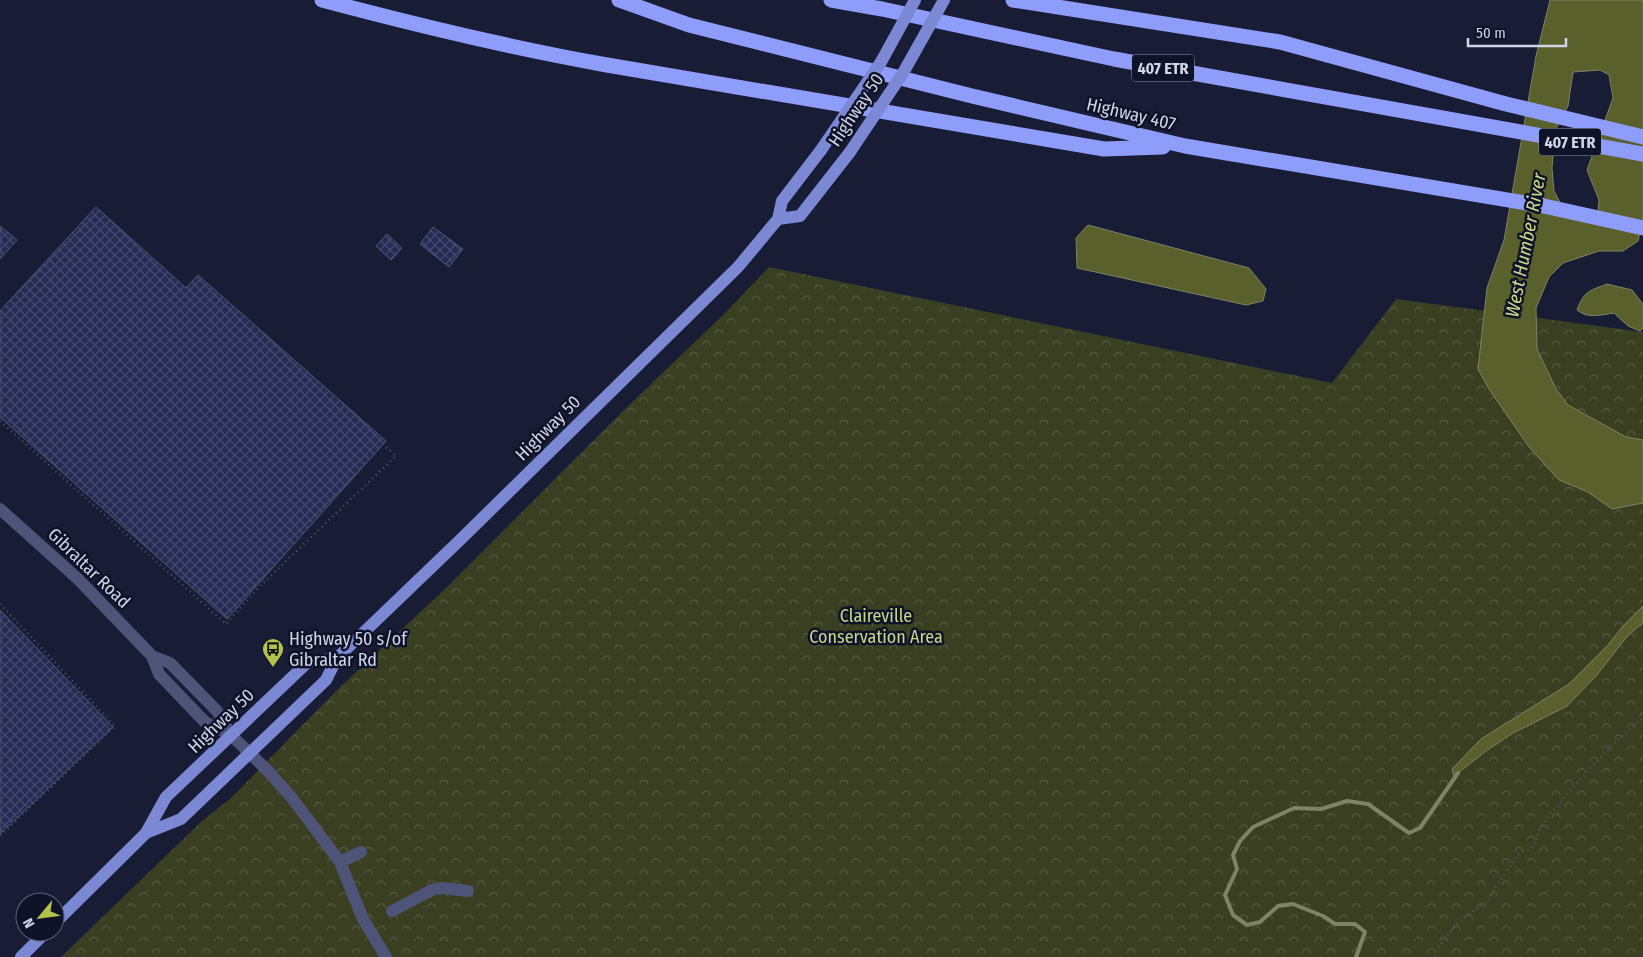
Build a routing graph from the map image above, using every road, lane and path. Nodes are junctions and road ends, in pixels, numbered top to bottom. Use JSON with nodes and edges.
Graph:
{"nodes":[{"id":1,"x":322,"y":0,"type":"edge"},
{"id":2,"x":619,"y":0,"type":"edge"},
{"id":3,"x":831,"y":0,"type":"edge"},
{"id":4,"x":915,"y":0,"type":"edge"},
{"id":5,"x":944,"y":0,"type":"edge"},
{"id":6,"x":1013,"y":0,"type":"edge"},
{"id":7,"x":1643,"y":137,"type":"edge"},
{"id":8,"x":1185,"y":146,"type":"junction"},
{"id":9,"x":1643,"y":154,"type":"edge"},
{"id":10,"x":778,"y":219,"type":"junction"},
{"id":11,"x":1643,"y":228,"type":"edge"},
{"id":12,"x":0,"y":421,"type":"edge"},
{"id":13,"x":384,"y":445,"type":"dead end"},
{"id":14,"x":0,"y":509,"type":"edge"},
{"id":15,"x":0,"y":604,"type":"edge"},
{"id":16,"x":337,"y":658,"type":"junction"},
{"id":17,"x":1643,"y":718,"type":"edge"},
{"id":18,"x":231,"y":735,"type":"junction"},
{"id":19,"x":249,"y":753,"type":"junction"},
{"id":20,"x":146,"y":833,"type":"junction"},
{"id":21,"x":0,"y":836,"type":"edge"},
{"id":22,"x":361,"y":852,"type":"dead end"},
{"id":23,"x":340,"y":862,"type":"junction"},
{"id":24,"x":468,"y":891,"type":"dead end"},
{"id":25,"x":392,"y":911,"type":"dead end"},
{"id":26,"x":65,"y":913,"type":"edge"},
{"id":27,"x":36,"y":942,"type":"edge"},
{"id":28,"x":21,"y":957,"type":"edge"},
{"id":29,"x":386,"y":957,"type":"edge"},
{"id":30,"x":1435,"y":957,"type":"edge"}],
"edges":[{"from":1,"to":8,"type":"highway"},
{"from":2,"to":8,"type":"highway","name":"Highway 407"},
{"from":3,"to":9,"type":"highway","number":"407 ETR"},
{"from":4,"to":10,"type":"main road","name":"Highway 50","bridge":true},
{"from":5,"to":10,"type":"main road","name":"Highway 50","bridge":true},
{"from":6,"to":7,"type":"highway"},
{"from":8,"to":11,"type":"highway","name":"Highway 407"},
{"from":10,"to":16,"type":"main road","name":"Highway 50"},
{"from":12,"to":13,"type":"path"},
{"from":14,"to":18,"type":"street","name":"Gibraltar Road"},
{"from":15,"to":21,"type":"path"},
{"from":16,"to":18,"type":"main road","name":"Highway 50"},
{"from":16,"to":19,"type":"main road","name":"Highway 50"},
{"from":17,"to":30,"type":"path"},
{"from":18,"to":19,"type":"street","name":"Gibraltar Road"},
{"from":18,"to":20,"type":"main road","name":"Highway 50"},
{"from":19,"to":20,"type":"main road","name":"Highway 50"},
{"from":19,"to":23,"type":"street","name":"Gibraltar Road"},
{"from":20,"to":26,"type":"main road","name":"Highway 50"},
{"from":22,"to":23,"type":"street"},
{"from":23,"to":29,"type":"street","name":"Gibraltar Road"},
{"from":24,"to":25,"type":"street"},
{"from":27,"to":28,"type":"main road"}]}
